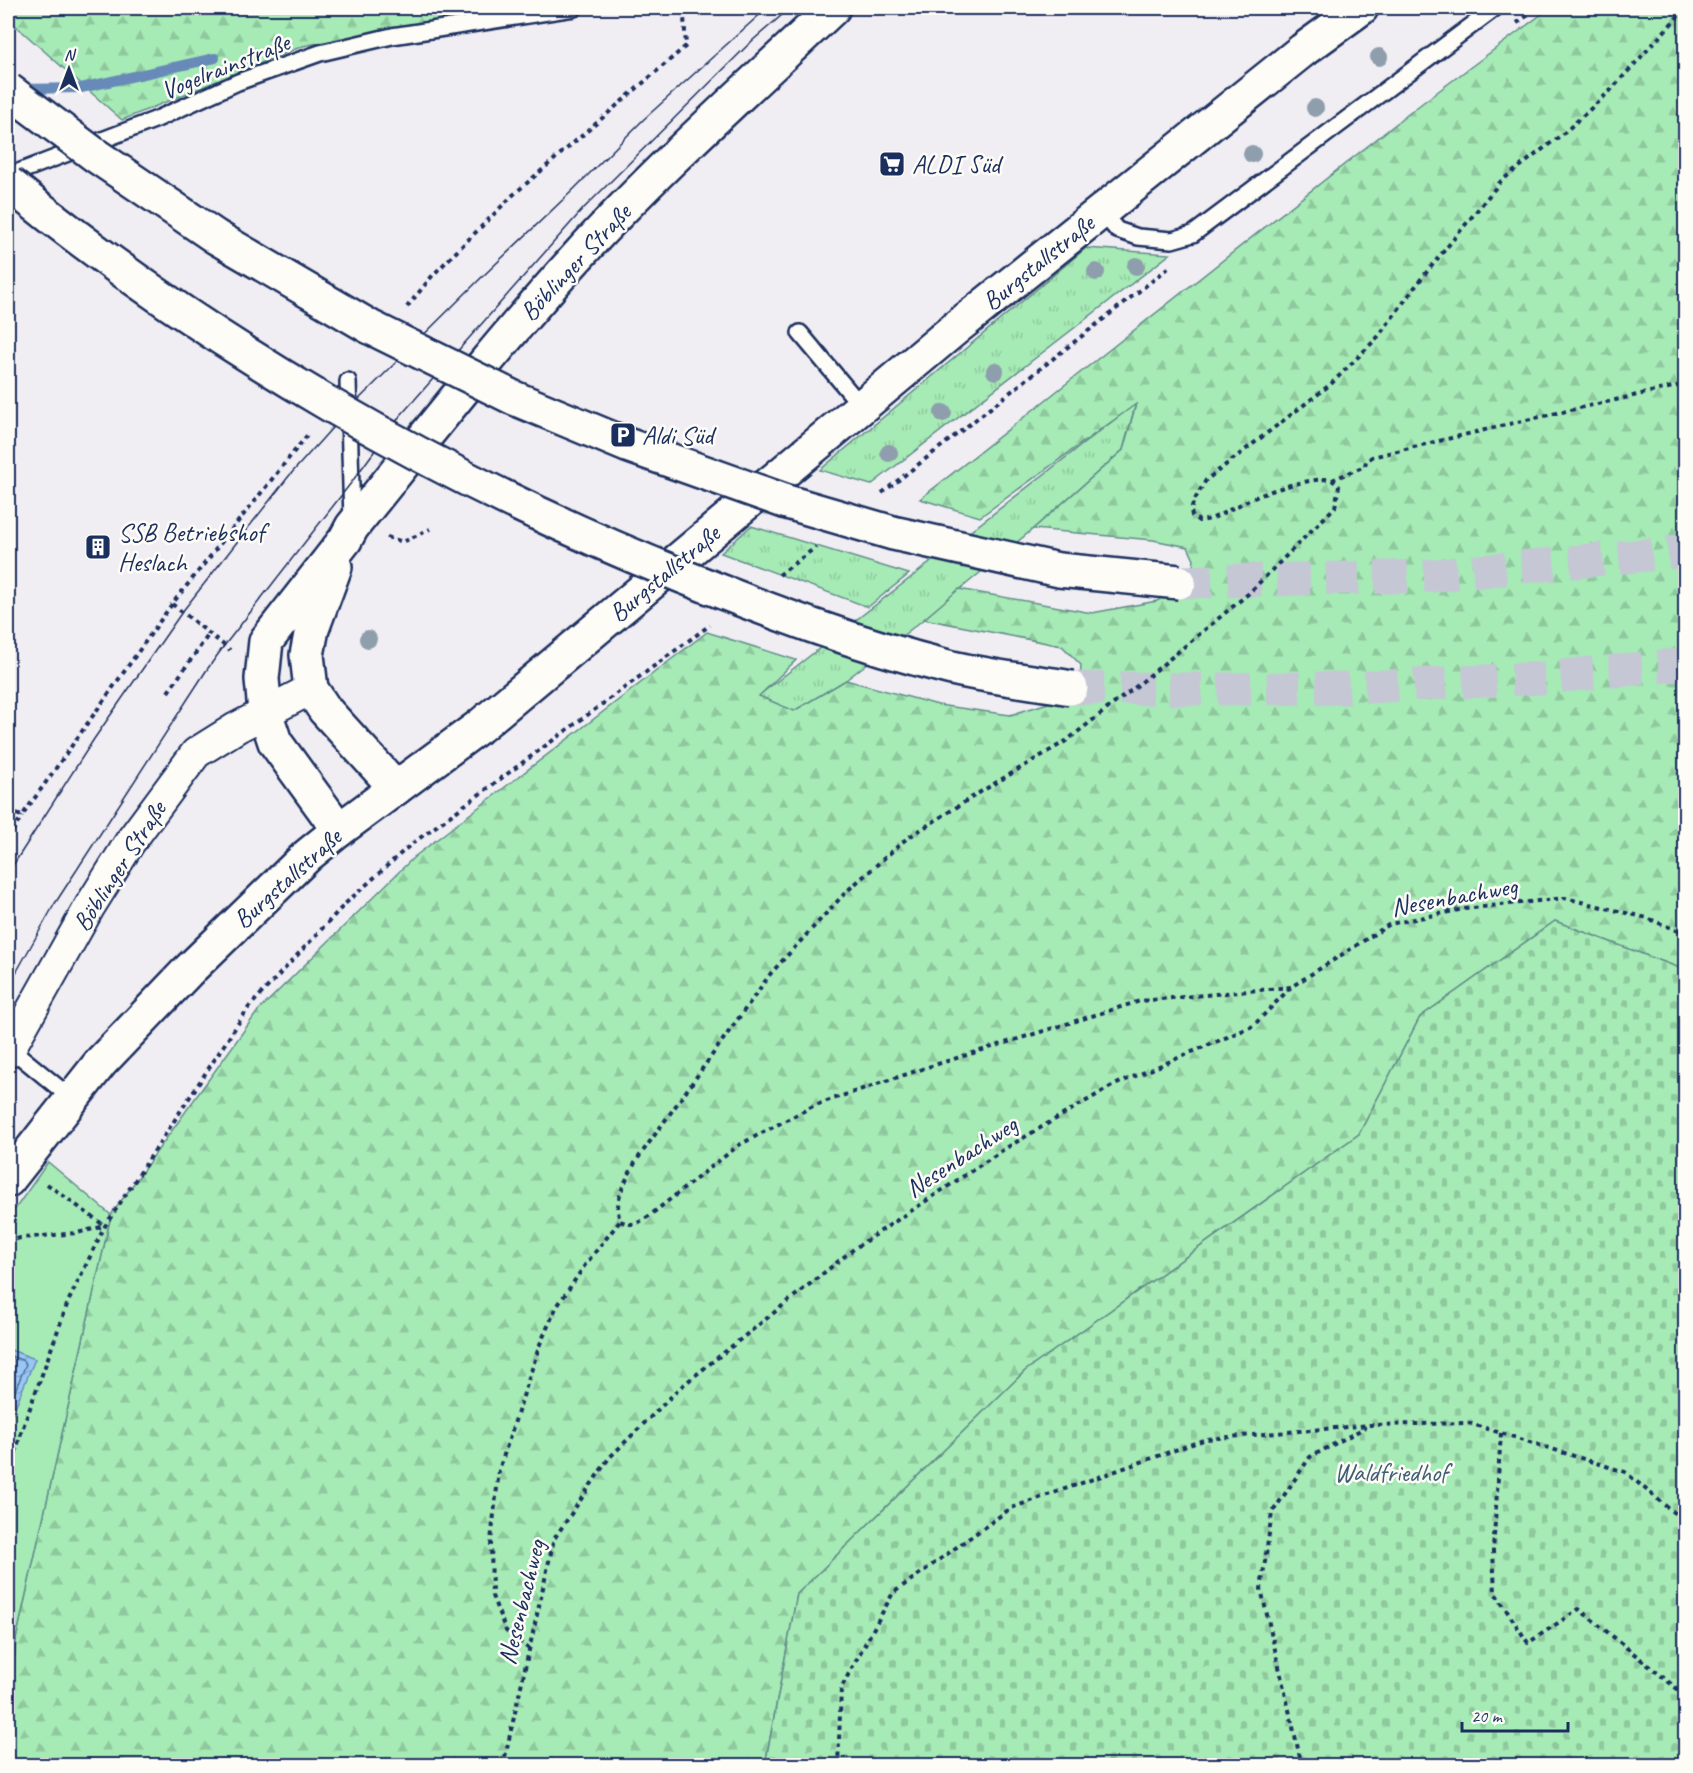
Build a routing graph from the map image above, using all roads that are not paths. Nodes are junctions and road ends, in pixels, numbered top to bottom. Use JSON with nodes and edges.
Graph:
{"nodes":[{"id":1,"x":574,"y":8,"type":"edge"},
{"id":2,"x":832,"y":8,"type":"edge"},
{"id":3,"x":1361,"y":8,"type":"edge"},
{"id":4,"x":1495,"y":8,"type":"edge"},
{"id":5,"x":8,"y":90,"type":"edge"},
{"id":6,"x":8,"y":176,"type":"edge"},
{"id":7,"x":8,"y":183,"type":"edge"},
{"id":8,"x":1101,"y":211,"type":"junction"},
{"id":9,"x":800,"y":333,"type":"dead end"},
{"id":10,"x":348,"y":381,"type":"dead end"},
{"id":11,"x":862,"y":408,"type":"junction"},
{"id":12,"x":348,"y":534,"type":"junction"},
{"id":13,"x":1179,"y":582,"type":"tunnel mouth"},
{"id":14,"x":1071,"y":687,"type":"tunnel mouth"},
{"id":15,"x":311,"y":689,"type":"junction"},
{"id":16,"x":265,"y":712,"type":"junction"},
{"id":17,"x":396,"y":788,"type":"junction"},
{"id":18,"x":339,"y":830,"type":"junction"},
{"id":19,"x":9,"y":1050,"type":"edge"},
{"id":20,"x":71,"y":1098,"type":"junction"},
{"id":21,"x":14,"y":1171,"type":"edge"}],
"edges":[{"from":1,"to":6,"type":"lane","name":"Vogelrainstraße"},
{"from":2,"to":12,"type":"main road","name":"Böblinger Straße"},
{"from":3,"to":8,"type":"main road","name":"Burgstallstraße"},
{"from":4,"to":8,"type":"lane"},
{"from":5,"to":13,"type":"main road","bridge":true},
{"from":7,"to":14,"type":"main road","bridge":true},
{"from":8,"to":11,"type":"main road","name":"Burgstallstraße"},
{"from":9,"to":11,"type":"lane"},
{"from":10,"to":12,"type":"lane"},
{"from":11,"to":17,"type":"main road","name":"Burgstallstraße"},
{"from":12,"to":15,"type":"main road","name":"Böblinger Straße"},
{"from":12,"to":16,"type":"main road","name":"Böblinger Straße"},
{"from":15,"to":16,"type":"street","name":"Böblinger Straße"},
{"from":15,"to":17,"type":"main road","name":"Böblinger Straße"},
{"from":16,"to":18,"type":"main road","name":"Böblinger Straße"},
{"from":16,"to":19,"type":"street","name":"Böblinger Straße"},
{"from":17,"to":18,"type":"main road","name":"Burgstallstraße"},
{"from":18,"to":20,"type":"main road","name":"Burgstallstraße"},
{"from":19,"to":20,"type":"lane"},
{"from":20,"to":21,"type":"main road","name":"Burgstallstraße"}]}
